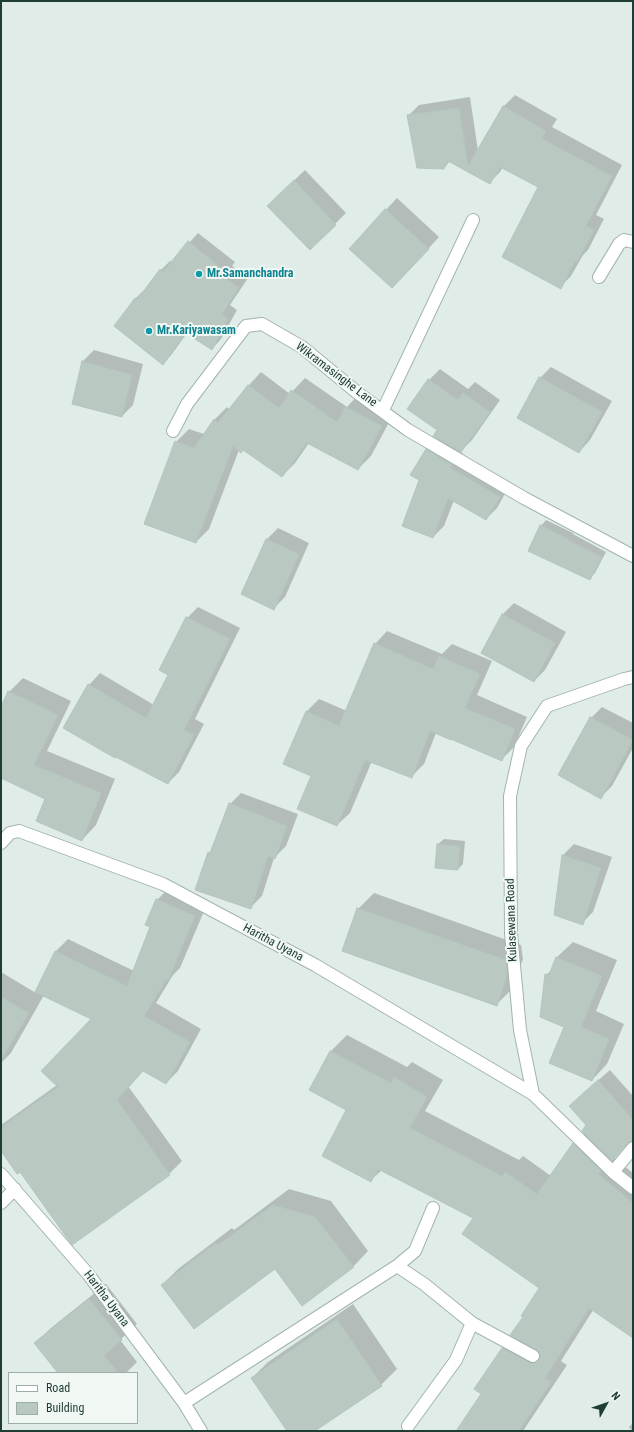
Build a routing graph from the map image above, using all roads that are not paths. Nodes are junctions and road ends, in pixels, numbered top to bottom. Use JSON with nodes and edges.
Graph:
{"nodes":[{"id":1,"x":473,"y":220,"type":"dead end"},
{"id":2,"x":633,"y":242,"type":"edge"},
{"id":3,"x":599,"y":277,"type":"dead end"},
{"id":4,"x":383,"y":410,"type":"junction"},
{"id":5,"x":173,"y":432,"type":"dead end"},
{"id":6,"x":633,"y":556,"type":"edge"},
{"id":7,"x":633,"y":677,"type":"edge"},
{"id":8,"x":1,"y":843,"type":"edge"},
{"id":9,"x":533,"y":1094,"type":"junction"},
{"id":10,"x":633,"y":1148,"type":"edge"},
{"id":11,"x":613,"y":1172,"type":"junction"},
{"id":12,"x":1,"y":1174,"type":"edge"},
{"id":13,"x":633,"y":1188,"type":"edge"},
{"id":14,"x":15,"y":1189,"type":"junction"},
{"id":15,"x":1,"y":1203,"type":"edge"},
{"id":16,"x":433,"y":1208,"type":"dead end"},
{"id":17,"x":397,"y":1266,"type":"junction"},
{"id":18,"x":472,"y":1323,"type":"junction"},
{"id":19,"x":533,"y":1356,"type":"dead end"},
{"id":20,"x":184,"y":1403,"type":"junction"},
{"id":21,"x":408,"y":1426,"type":"dead end"},
{"id":22,"x":201,"y":1431,"type":"edge"}],
"edges":[{"from":1,"to":4,"type":"street"},
{"from":2,"to":3,"type":"street"},
{"from":4,"to":5,"type":"street","name":"Wikramasinghe Lane"},
{"from":4,"to":6,"type":"street","name":"Wikramasinghe Lane"},
{"from":7,"to":9,"type":"street","name":"Kulasewana Road"},
{"from":8,"to":9,"type":"street","name":"Haritha Uyana"},
{"from":9,"to":11,"type":"street"},
{"from":10,"to":11,"type":"street"},
{"from":11,"to":13,"type":"street"},
{"from":12,"to":14,"type":"street","name":"Haritha Uyana"},
{"from":14,"to":15,"type":"street"},
{"from":14,"to":20,"type":"street","name":"Haritha Uyana"},
{"from":16,"to":17,"type":"street"},
{"from":17,"to":18,"type":"street"},
{"from":17,"to":20,"type":"street"},
{"from":18,"to":19,"type":"street"},
{"from":18,"to":21,"type":"street"},
{"from":20,"to":22,"type":"street","name":"Haritha Uyana"}]}
